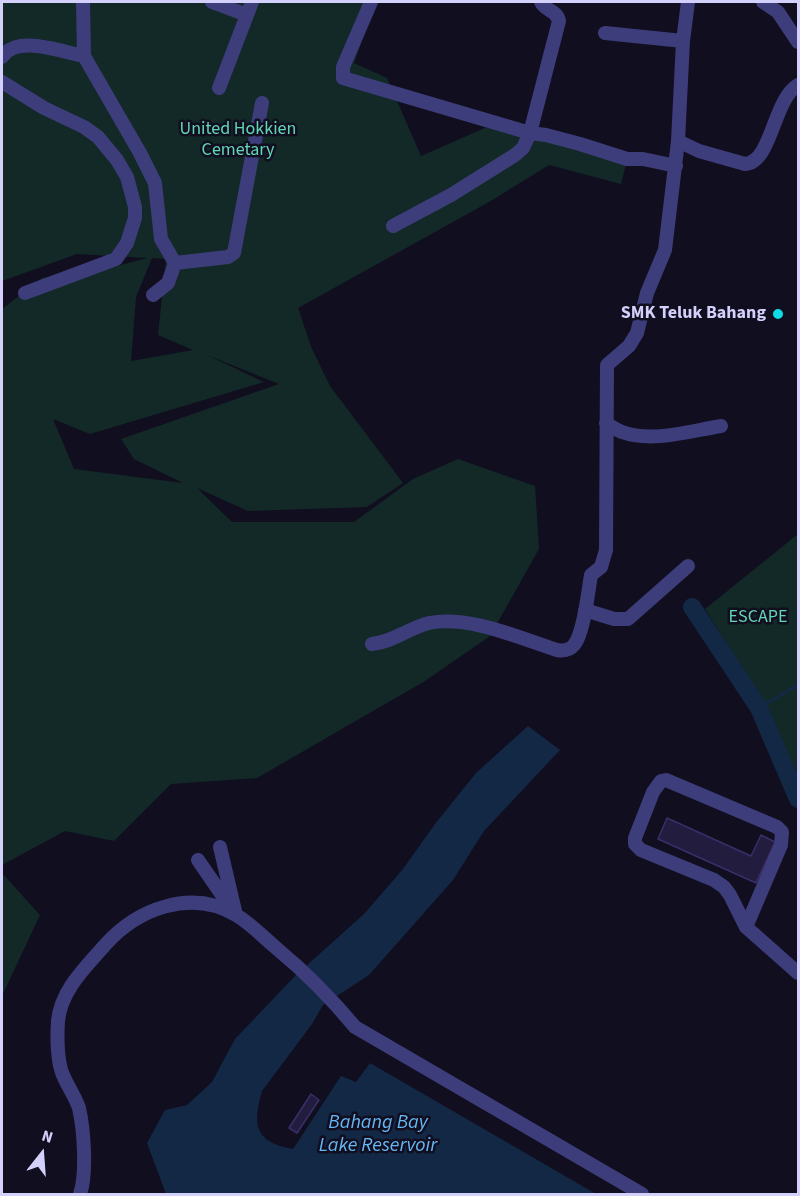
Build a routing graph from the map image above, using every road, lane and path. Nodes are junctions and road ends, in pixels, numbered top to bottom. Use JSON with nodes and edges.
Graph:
{"nodes":[{"id":1,"x":83,"y":2,"type":"edge"},
{"id":2,"x":212,"y":2,"type":"edge"},
{"id":3,"x":371,"y":2,"type":"edge"},
{"id":4,"x":540,"y":2,"type":"edge"},
{"id":5,"x":688,"y":2,"type":"edge"},
{"id":6,"x":763,"y":2,"type":"edge"},
{"id":7,"x":249,"y":8,"type":"edge"},
{"id":8,"x":605,"y":33,"type":"dead end"},
{"id":9,"x":683,"y":41,"type":"junction"},
{"id":10,"x":798,"y":42,"type":"edge"},
{"id":11,"x":84,"y":56,"type":"junction"},
{"id":12,"x":2,"y":57,"type":"edge"},
{"id":13,"x":2,"y":82,"type":"edge"},
{"id":14,"x":798,"y":85,"type":"edge"},
{"id":15,"x":219,"y":88,"type":"dead end"},
{"id":16,"x":262,"y":103,"type":"dead end"},
{"id":17,"x":530,"y":133,"type":"junction"},
{"id":18,"x":678,"y":141,"type":"junction"},
{"id":19,"x":676,"y":166,"type":"junction"},
{"id":20,"x":393,"y":226,"type":"dead end"},
{"id":21,"x":175,"y":263,"type":"junction"},
{"id":22,"x":25,"y":293,"type":"dead end"},
{"id":23,"x":153,"y":295,"type":"dead end"},
{"id":24,"x":606,"y":423,"type":"junction"},
{"id":25,"x":721,"y":426,"type":"dead end"},
{"id":26,"x":688,"y":566,"type":"dead end"},
{"id":27,"x":585,"y":610,"type":"junction"},
{"id":28,"x":372,"y":644,"type":"dead end"},
{"id":29,"x":220,"y":847,"type":"dead end"},
{"id":30,"x":198,"y":860,"type":"dead end"},
{"id":31,"x":236,"y":915,"type":"junction"},
{"id":32,"x":746,"y":927,"type":"junction"},
{"id":33,"x":798,"y":973,"type":"edge"},
{"id":34,"x":80,"y":1194,"type":"edge"},
{"id":35,"x":642,"y":1194,"type":"edge"}],
"edges":[{"from":1,"to":11,"type":"street"},
{"from":2,"to":7,"type":"street"},
{"from":3,"to":17,"type":"street"},
{"from":4,"to":17,"type":"street"},
{"from":5,"to":9,"type":"street"},
{"from":6,"to":10,"type":"street"},
{"from":7,"to":15,"type":"street"},
{"from":8,"to":9,"type":"street"},
{"from":9,"to":18,"type":"street"},
{"from":11,"to":12,"type":"street"},
{"from":11,"to":21,"type":"street"},
{"from":13,"to":22,"type":"street"},
{"from":14,"to":18,"type":"street"},
{"from":16,"to":21,"type":"street"},
{"from":17,"to":19,"type":"street"},
{"from":17,"to":20,"type":"street"},
{"from":18,"to":19,"type":"street"},
{"from":19,"to":24,"type":"street"},
{"from":21,"to":23,"type":"street"},
{"from":24,"to":25,"type":"street"},
{"from":24,"to":27,"type":"street"},
{"from":26,"to":27,"type":"street"},
{"from":27,"to":28,"type":"street"},
{"from":29,"to":31,"type":"street"},
{"from":30,"to":31,"type":"street"},
{"from":31,"to":34,"type":"street"},
{"from":31,"to":35,"type":"street"},
{"from":32,"to":32,"type":"street"},
{"from":32,"to":33,"type":"street"}]}
